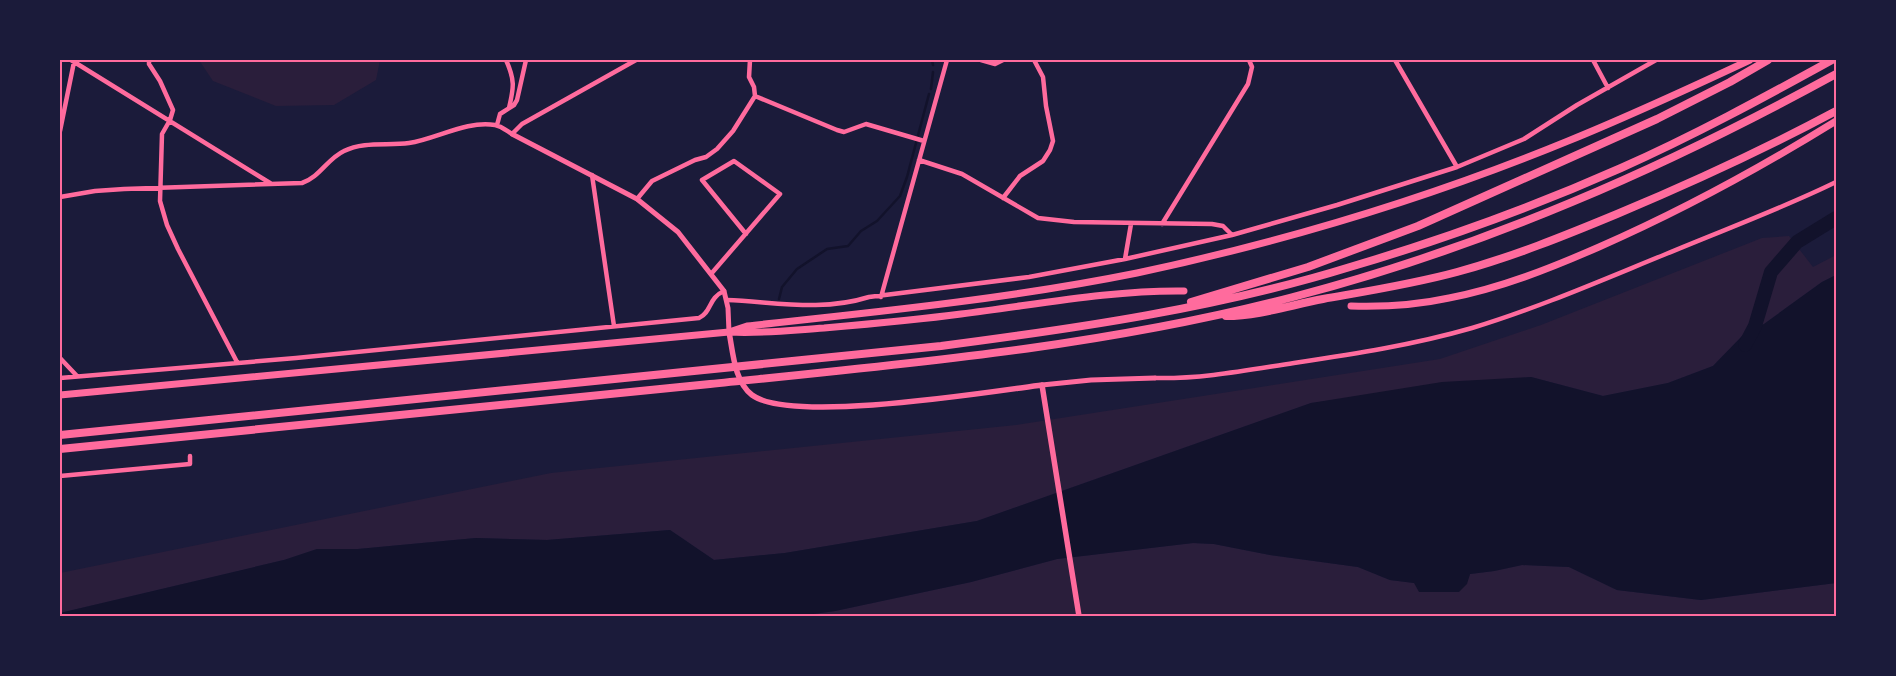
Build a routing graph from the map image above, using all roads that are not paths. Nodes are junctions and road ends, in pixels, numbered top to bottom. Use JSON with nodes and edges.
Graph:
{"nodes":[{"id":1,"x":149,"y":60,"type":"edge"},
{"id":2,"x":506,"y":60,"type":"edge"},
{"id":3,"x":526,"y":60,"type":"edge"},
{"id":4,"x":636,"y":60,"type":"edge"},
{"id":5,"x":750,"y":60,"type":"edge"},
{"id":6,"x":947,"y":60,"type":"edge"},
{"id":7,"x":981,"y":60,"type":"edge"},
{"id":8,"x":1003,"y":60,"type":"edge"},
{"id":9,"x":1034,"y":60,"type":"edge"},
{"id":10,"x":1249,"y":60,"type":"edge"},
{"id":11,"x":1395,"y":60,"type":"edge"},
{"id":12,"x":1593,"y":60,"type":"edge"},
{"id":13,"x":1656,"y":60,"type":"edge"},
{"id":14,"x":1750,"y":60,"type":"edge"},
{"id":15,"x":1768,"y":60,"type":"edge"},
{"id":16,"x":1832,"y":60,"type":"edge"},
{"id":17,"x":72,"y":61,"type":"edge"},
{"id":18,"x":1836,"y":74,"type":"edge"},
{"id":19,"x":1608,"y":88,"type":"junction"},
{"id":20,"x":756,"y":96,"type":"junction"},
{"id":21,"x":509,"y":108,"type":"junction"},
{"id":22,"x":1836,"y":111,"type":"edge"},
{"id":23,"x":170,"y":120,"type":"junction"},
{"id":24,"x":1836,"y":121,"type":"edge"},
{"id":25,"x":497,"y":125,"type":"junction"},
{"id":26,"x":60,"y":131,"type":"edge"},
{"id":27,"x":512,"y":134,"type":"junction"},
{"id":28,"x":924,"y":141,"type":"junction"},
{"id":29,"x":919,"y":160,"type":"junction"},
{"id":30,"x":1457,"y":167,"type":"junction"},
{"id":31,"x":592,"y":175,"type":"junction"},
{"id":32,"x":1836,"y":182,"type":"edge"},
{"id":33,"x":270,"y":183,"type":"junction"},
{"id":34,"x":160,"y":188,"type":"junction"},
{"id":35,"x":60,"y":197,"type":"edge"},
{"id":36,"x":1003,"y":198,"type":"junction"},
{"id":37,"x":637,"y":199,"type":"junction"},
{"id":38,"x":1130,"y":224,"type":"junction"},
{"id":39,"x":1162,"y":224,"type":"junction"},
{"id":40,"x":746,"y":234,"type":"junction"},
{"id":41,"x":1232,"y":235,"type":"junction"},
{"id":42,"x":1125,"y":260,"type":"junction"},
{"id":43,"x":711,"y":274,"type":"junction"},
{"id":44,"x":1184,"y":291,"type":"dead end"},
{"id":45,"x":724,"y":292,"type":"junction"},
{"id":46,"x":881,"y":297,"type":"junction"},
{"id":47,"x":726,"y":300,"type":"junction"},
{"id":48,"x":1351,"y":306,"type":"dead end"},
{"id":49,"x":1211,"y":317,"type":"junction"},
{"id":50,"x":1132,"y":319,"type":"junction"},
{"id":51,"x":614,"y":326,"type":"junction"},
{"id":52,"x":729,"y":332,"type":"junction"},
{"id":53,"x":60,"y":358,"type":"edge"},
{"id":54,"x":237,"y":362,"type":"junction"},
{"id":55,"x":77,"y":376,"type":"junction"},
{"id":56,"x":60,"y":378,"type":"edge"},
{"id":57,"x":1155,"y":378,"type":"joint"},
{"id":58,"x":1042,"y":385,"type":"junction"},
{"id":59,"x":60,"y":395,"type":"edge"},
{"id":60,"x":60,"y":435,"type":"edge"},
{"id":61,"x":60,"y":449,"type":"edge"},
{"id":62,"x":190,"y":456,"type":"dead end"},
{"id":63,"x":60,"y":476,"type":"edge"},
{"id":64,"x":1079,"y":616,"type":"edge"}],
"edges":[{"from":1,"to":23,"type":"street"},
{"from":2,"to":21,"type":"street"},
{"from":3,"to":21,"type":"street"},
{"from":4,"to":27,"type":"street"},
{"from":5,"to":20,"type":"street"},
{"from":6,"to":28,"type":"street"},
{"from":7,"to":8,"type":"street"},
{"from":9,"to":36,"type":"street"},
{"from":10,"to":39,"type":"street"},
{"from":11,"to":30,"type":"street"},
{"from":12,"to":19,"type":"street"},
{"from":13,"to":19,"type":"street"},
{"from":14,"to":52,"type":"highway"},
{"from":15,"to":50,"type":"highway"},
{"from":16,"to":50,"type":"highway"},
{"from":17,"to":23,"type":"street"},
{"from":17,"to":26,"type":"street"},
{"from":18,"to":49,"type":"highway"},
{"from":19,"to":30,"type":"street"},
{"from":20,"to":28,"type":"street"},
{"from":20,"to":37,"type":"street"},
{"from":21,"to":25,"type":"street"},
{"from":22,"to":49,"type":"highway"},
{"from":23,"to":33,"type":"street"},
{"from":23,"to":34,"type":"street"},
{"from":24,"to":48,"type":"highway"},
{"from":25,"to":27,"type":"street"},
{"from":25,"to":33,"type":"street"},
{"from":27,"to":31,"type":"street"},
{"from":28,"to":29,"type":"street"},
{"from":29,"to":36,"type":"street"},
{"from":29,"to":46,"type":"street"},
{"from":30,"to":41,"type":"street"},
{"from":31,"to":37,"type":"street"},
{"from":31,"to":51,"type":"street"},
{"from":32,"to":57,"type":"street"},
{"from":33,"to":34,"type":"street"},
{"from":34,"to":35,"type":"street"},
{"from":34,"to":54,"type":"street"},
{"from":36,"to":38,"type":"street"},
{"from":37,"to":43,"type":"street"},
{"from":38,"to":39,"type":"street"},
{"from":38,"to":42,"type":"street"},
{"from":39,"to":41,"type":"street"},
{"from":40,"to":40,"type":"street"},
{"from":40,"to":43,"type":"street"},
{"from":41,"to":42,"type":"street"},
{"from":42,"to":46,"type":"street"},
{"from":43,"to":45,"type":"street"},
{"from":44,"to":52,"type":"highway"},
{"from":45,"to":47,"type":"street"},
{"from":45,"to":51,"type":"street"},
{"from":46,"to":47,"type":"street"},
{"from":47,"to":52,"type":"street"},
{"from":49,"to":61,"type":"highway"},
{"from":50,"to":60,"type":"highway"},
{"from":51,"to":54,"type":"street"},
{"from":52,"to":58,"type":"main road"},
{"from":52,"to":59,"type":"highway"},
{"from":53,"to":55,"type":"street"},
{"from":54,"to":55,"type":"street"},
{"from":55,"to":56,"type":"street"},
{"from":57,"to":58,"type":"street"},
{"from":58,"to":64,"type":"main road"},
{"from":62,"to":63,"type":"street"}]}
